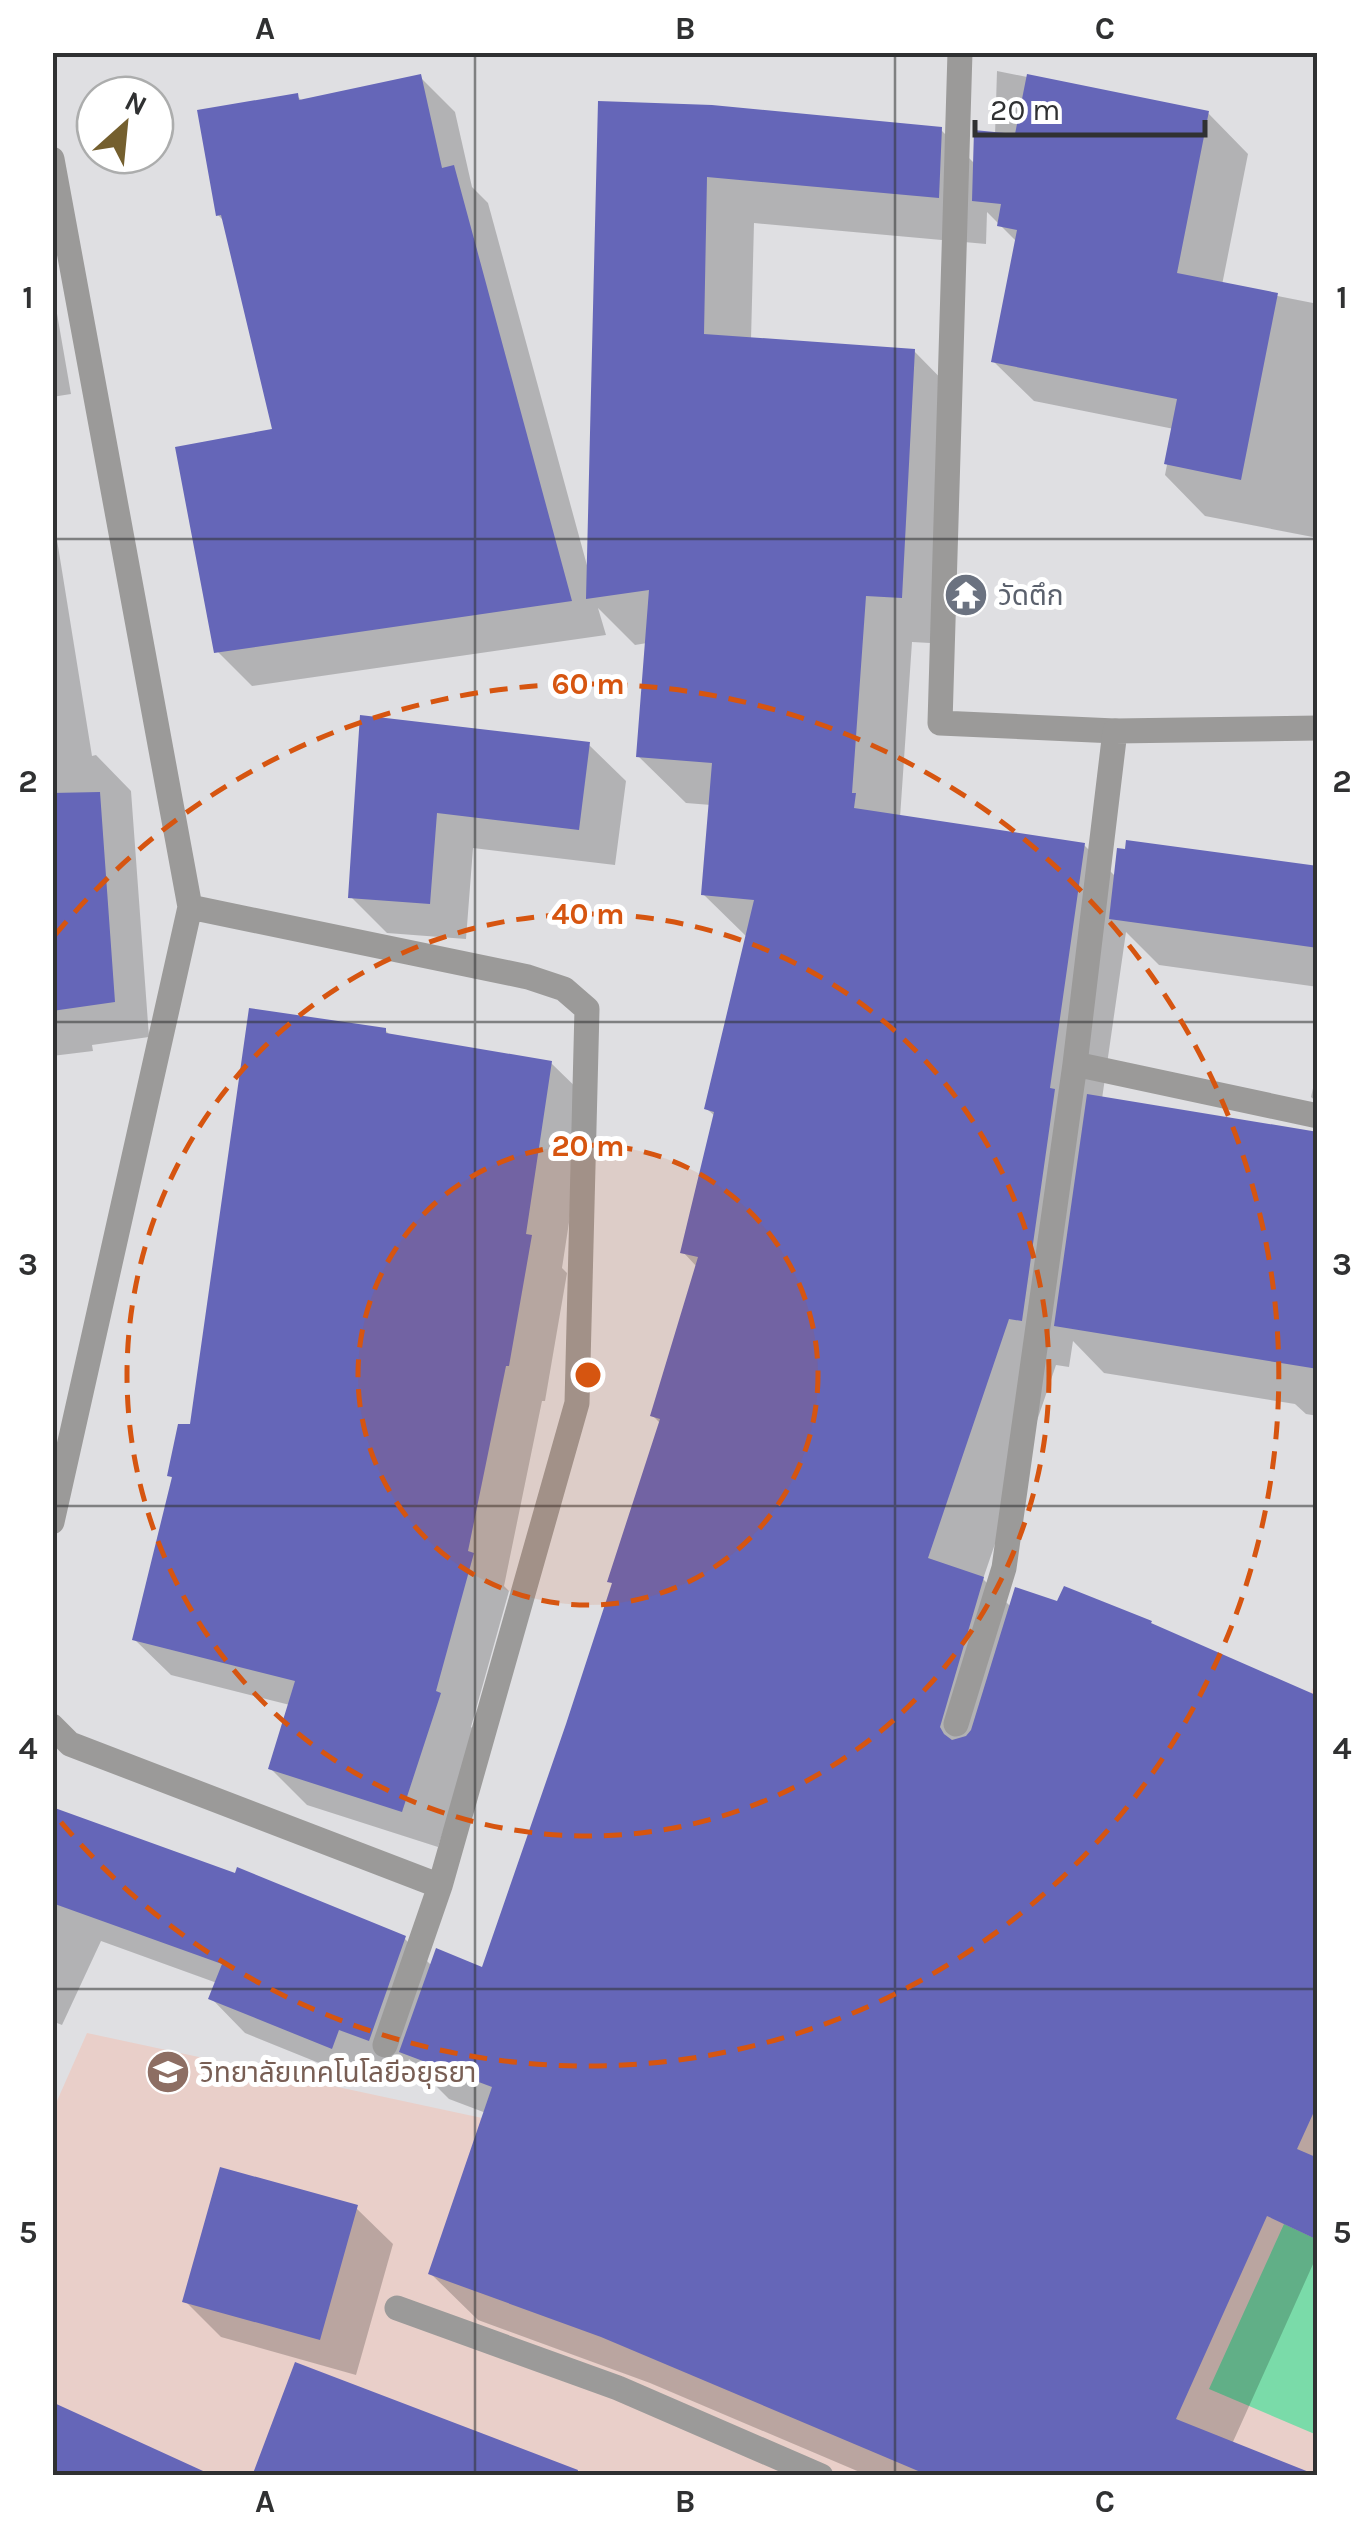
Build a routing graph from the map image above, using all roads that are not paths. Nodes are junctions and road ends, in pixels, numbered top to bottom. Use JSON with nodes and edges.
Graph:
{"nodes":[{"id":1,"x":960,"y":52,"type":"edge"},
{"id":2,"x":52,"y":159,"type":"edge"},
{"id":3,"x":1318,"y":728,"type":"edge"},
{"id":4,"x":1115,"y":731,"type":"junction"},
{"id":5,"x":190,"y":907,"type":"junction"},
{"id":6,"x":1075,"y":1064,"type":"junction"},
{"id":7,"x":1318,"y":1116,"type":"edge"},
{"id":8,"x":52,"y":1522,"type":"edge"},
{"id":9,"x":956,"y":1724,"type":"dead end"},
{"id":10,"x":52,"y":1726,"type":"edge"},
{"id":11,"x":440,"y":1886,"type":"junction"},
{"id":12,"x":385,"y":2045,"type":"dead end"},
{"id":13,"x":397,"y":2308,"type":"dead end"},
{"id":14,"x":821,"y":2476,"type":"edge"}],
"edges":[{"from":1,"to":4,"type":"street"},
{"from":2,"to":5,"type":"street"},
{"from":3,"to":4,"type":"street"},
{"from":4,"to":6,"type":"street"},
{"from":5,"to":8,"type":"street"},
{"from":5,"to":11,"type":"street"},
{"from":6,"to":7,"type":"street"},
{"from":6,"to":9,"type":"street"},
{"from":10,"to":11,"type":"street"},
{"from":11,"to":12,"type":"street"},
{"from":13,"to":14,"type":"street"}]}
